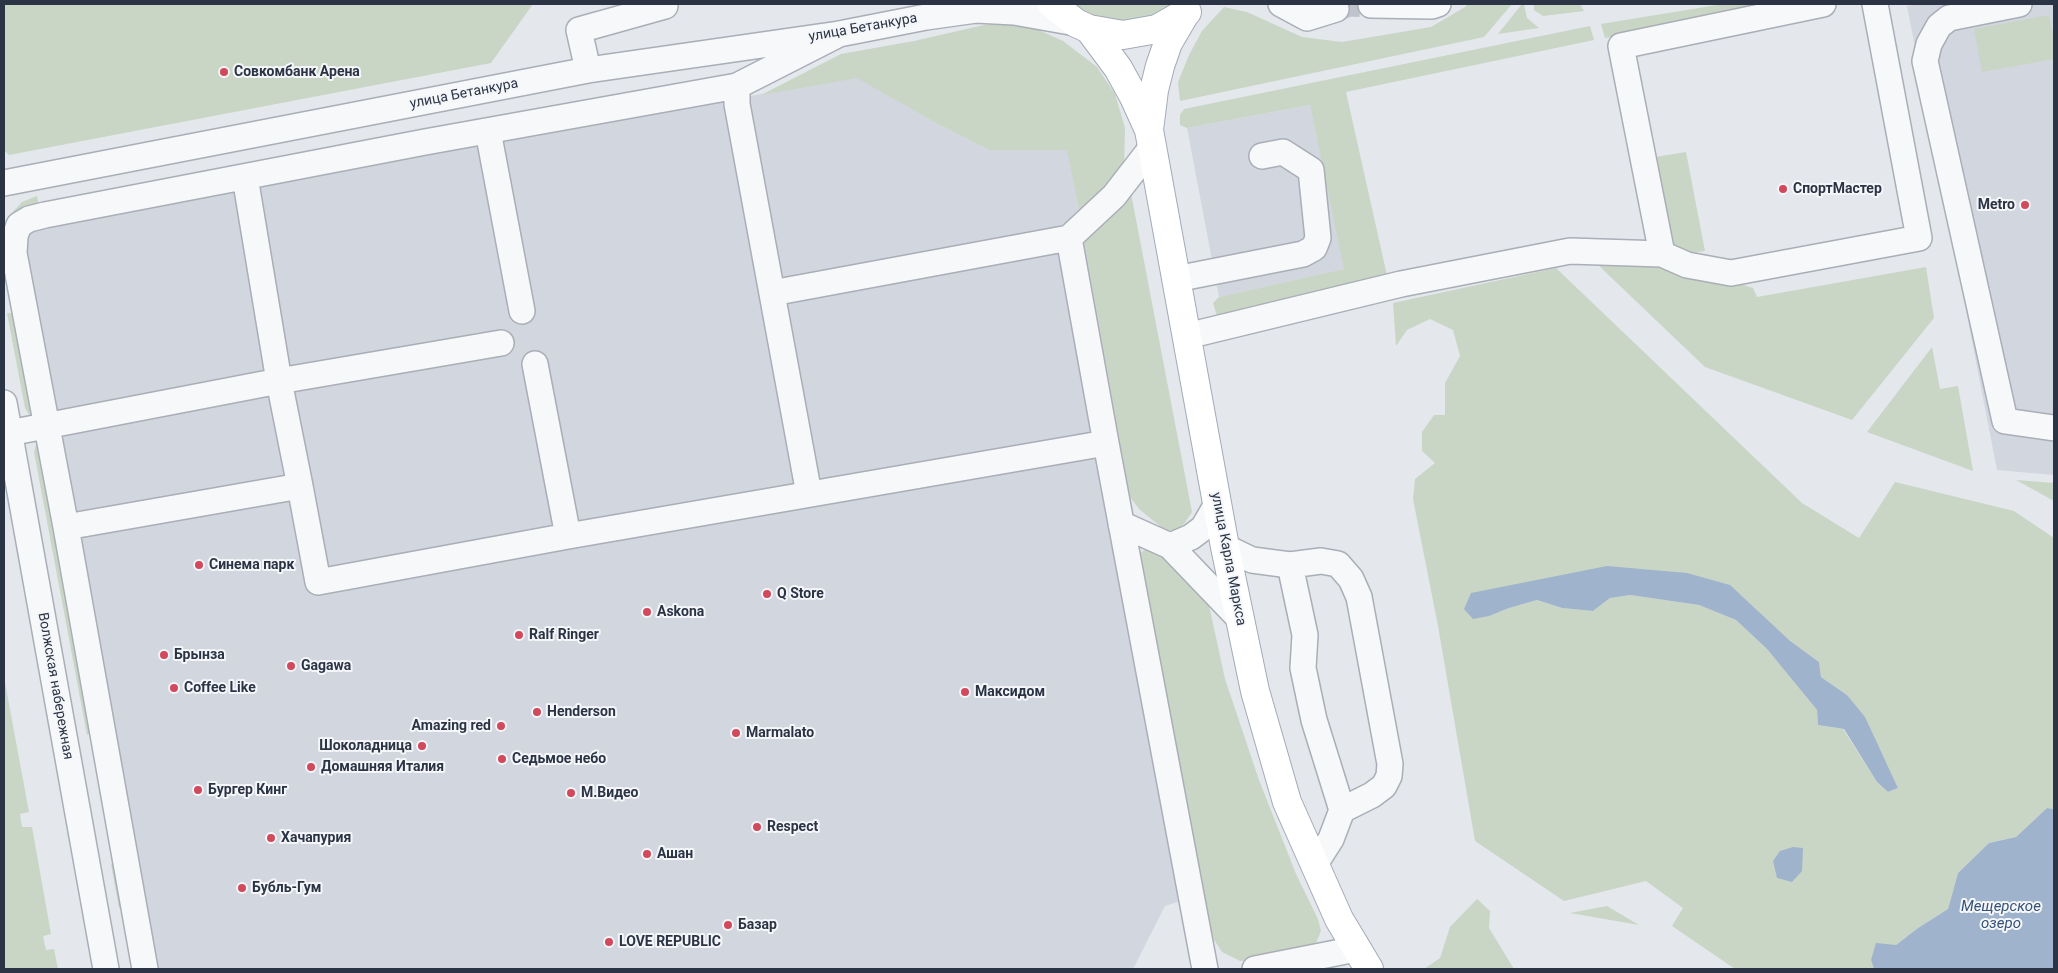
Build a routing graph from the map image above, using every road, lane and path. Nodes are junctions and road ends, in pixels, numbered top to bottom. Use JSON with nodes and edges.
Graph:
{"nodes":[{"id":1,"x":1052,"y":4,"type":"edge"},
{"id":2,"x":1281,"y":4,"type":"edge"},
{"id":3,"x":1438,"y":4,"type":"edge"},
{"id":4,"x":1823,"y":4,"type":"edge"},
{"id":5,"x":1874,"y":4,"type":"edge"},
{"id":6,"x":2019,"y":4,"type":"edge"},
{"id":7,"x":670,"y":5,"type":"edge"},
{"id":8,"x":1371,"y":5,"type":"edge"},
{"id":9,"x":1191,"y":8,"type":"edge"},
{"id":10,"x":1336,"y":8,"type":"dead end"},
{"id":11,"x":935,"y":10,"type":"edge"},
{"id":12,"x":1083,"y":26,"type":"junction"},
{"id":13,"x":839,"y":34,"type":"junction"},
{"id":14,"x":588,"y":70,"type":"junction"},
{"id":15,"x":737,"y":86,"type":"junction"},
{"id":16,"x":488,"y":131,"type":"junction"},
{"id":17,"x":1150,"y":139,"type":"junction"},
{"id":18,"x":1262,"y":156,"type":"dead end"},
{"id":19,"x":245,"y":177,"type":"junction"},
{"id":20,"x":4,"y":183,"type":"edge"},
{"id":21,"x":1069,"y":238,"type":"junction"},
{"id":22,"x":1662,"y":254,"type":"junction"},
{"id":23,"x":1176,"y":279,"type":"junction"},
{"id":24,"x":772,"y":293,"type":"junction"},
{"id":25,"x":522,"y":310,"type":"dead end"},
{"id":26,"x":1187,"y":336,"type":"junction"},
{"id":27,"x":501,"y":343,"type":"dead end"},
{"id":28,"x":536,"y":364,"type":"dead end"},
{"id":29,"x":279,"y":381,"type":"junction"},
{"id":30,"x":4,"y":403,"type":"edge"},
{"id":31,"x":46,"y":426,"type":"junction"},
{"id":32,"x":2054,"y":428,"type":"edge"},
{"id":33,"x":9,"y":433,"type":"junction"},
{"id":34,"x":1106,"y":444,"type":"junction"},
{"id":35,"x":300,"y":486,"type":"junction"},
{"id":36,"x":809,"y":494,"type":"junction"},
{"id":37,"x":1217,"y":504,"type":"junction"},
{"id":38,"x":1121,"y":524,"type":"junction"},
{"id":39,"x":66,"y":527,"type":"junction"},
{"id":40,"x":568,"y":536,"type":"junction"},
{"id":41,"x":1170,"y":546,"type":"junction"},
{"id":42,"x":1225,"y":547,"type":"junction"},
{"id":43,"x":1290,"y":564,"type":"junction"},
{"id":44,"x":1240,"y":619,"type":"junction"},
{"id":45,"x":1342,"y":810,"type":"junction"},
{"id":46,"x":1315,"y":864,"type":"junction"},
{"id":47,"x":1363,"y":959,"type":"edge"},
{"id":48,"x":106,"y":969,"type":"edge"},
{"id":49,"x":145,"y":969,"type":"edge"},
{"id":50,"x":1205,"y":969,"type":"edge"},
{"id":51,"x":1255,"y":969,"type":"edge"}],
"edges":[{"from":1,"to":12,"type":"main road"},
{"from":2,"to":10,"type":"street"},
{"from":3,"to":8,"type":"street"},
{"from":4,"to":22,"type":"street"},
{"from":5,"to":22,"type":"street"},
{"from":6,"to":32,"type":"street"},
{"from":7,"to":14,"type":"street"},
{"from":9,"to":12,"type":"main road"},
{"from":9,"to":17,"type":"main road"},
{"from":11,"to":12,"type":"street","name":"улица Бетанкура"},
{"from":11,"to":13,"type":"street","name":"улица Бетанкура"},
{"from":12,"to":17,"type":"main road"},
{"from":13,"to":14,"type":"street","name":"улица Бетанкура"},
{"from":13,"to":15,"type":"street"},
{"from":14,"to":20,"type":"street","name":"улица Бетанкура"},
{"from":15,"to":16,"type":"street"},
{"from":15,"to":24,"type":"street"},
{"from":16,"to":19,"type":"street"},
{"from":16,"to":25,"type":"street"},
{"from":17,"to":21,"type":"street"},
{"from":17,"to":23,"type":"main road","name":"улица Карла Маркса"},
{"from":18,"to":23,"type":"street"},
{"from":19,"to":29,"type":"street"},
{"from":19,"to":31,"type":"street"},
{"from":21,"to":24,"type":"street"},
{"from":21,"to":34,"type":"street"},
{"from":22,"to":26,"type":"street"},
{"from":23,"to":26,"type":"main road","name":"улица Карла Маркса"},
{"from":24,"to":36,"type":"street"},
{"from":26,"to":37,"type":"main road","name":"улица Карла Маркса"},
{"from":27,"to":29,"type":"street"},
{"from":28,"to":40,"type":"street"},
{"from":29,"to":31,"type":"street"},
{"from":29,"to":35,"type":"street"},
{"from":30,"to":33,"type":"street","name":"Волжская набережная"},
{"from":31,"to":33,"type":"street"},
{"from":31,"to":39,"type":"street"},
{"from":33,"to":48,"type":"street","name":"Волжская набережная"},
{"from":34,"to":36,"type":"street"},
{"from":34,"to":38,"type":"street"},
{"from":35,"to":39,"type":"street"},
{"from":35,"to":40,"type":"street"},
{"from":36,"to":40,"type":"street"},
{"from":37,"to":41,"type":"street"},
{"from":37,"to":42,"type":"main road","name":"улица Карла Маркса"},
{"from":38,"to":41,"type":"street"},
{"from":38,"to":50,"type":"street"},
{"from":39,"to":49,"type":"street"},
{"from":41,"to":44,"type":"street"},
{"from":42,"to":43,"type":"street"},
{"from":42,"to":44,"type":"main road","name":"улица Карла Маркса"},
{"from":43,"to":45,"type":"street"},
{"from":43,"to":45,"type":"street"},
{"from":44,"to":46,"type":"main road","name":"улица Карла Маркса"},
{"from":45,"to":46,"type":"street"},
{"from":46,"to":47,"type":"main road","name":"улица Карла Маркса"},
{"from":47,"to":51,"type":"street"}]}
